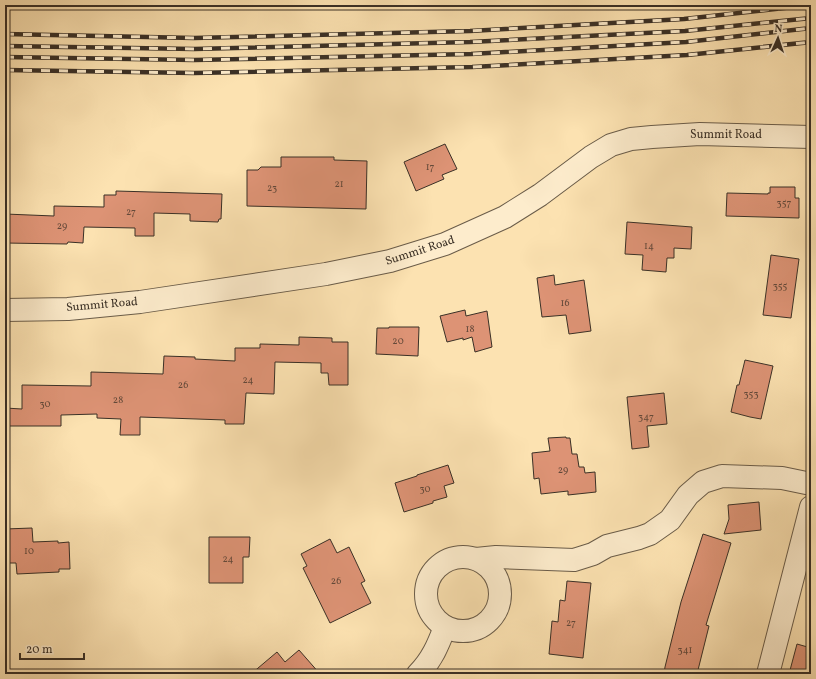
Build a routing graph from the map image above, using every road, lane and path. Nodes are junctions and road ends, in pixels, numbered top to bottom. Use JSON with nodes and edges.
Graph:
{"nodes":[{"id":1,"x":811,"y":136,"type":"edge"},
{"id":2,"x":5,"y":310,"type":"edge"},
{"id":3,"x":811,"y":484,"type":"edge"},
{"id":4,"x":811,"y":507,"type":"edge"},
{"id":5,"x":476,"y":559,"type":"junction"},
{"id":6,"x":445,"y":627,"type":"junction"},
{"id":7,"x":418,"y":674,"type":"edge"},
{"id":8,"x":768,"y":674,"type":"edge"}],
"edges":[{"from":1,"to":2,"type":"street","name":"Summit Road"},
{"from":3,"to":5,"type":"street"},
{"from":4,"to":8,"type":"street"},
{"from":5,"to":6,"type":"street"},
{"from":5,"to":6,"type":"street"},
{"from":6,"to":7,"type":"street"}]}
